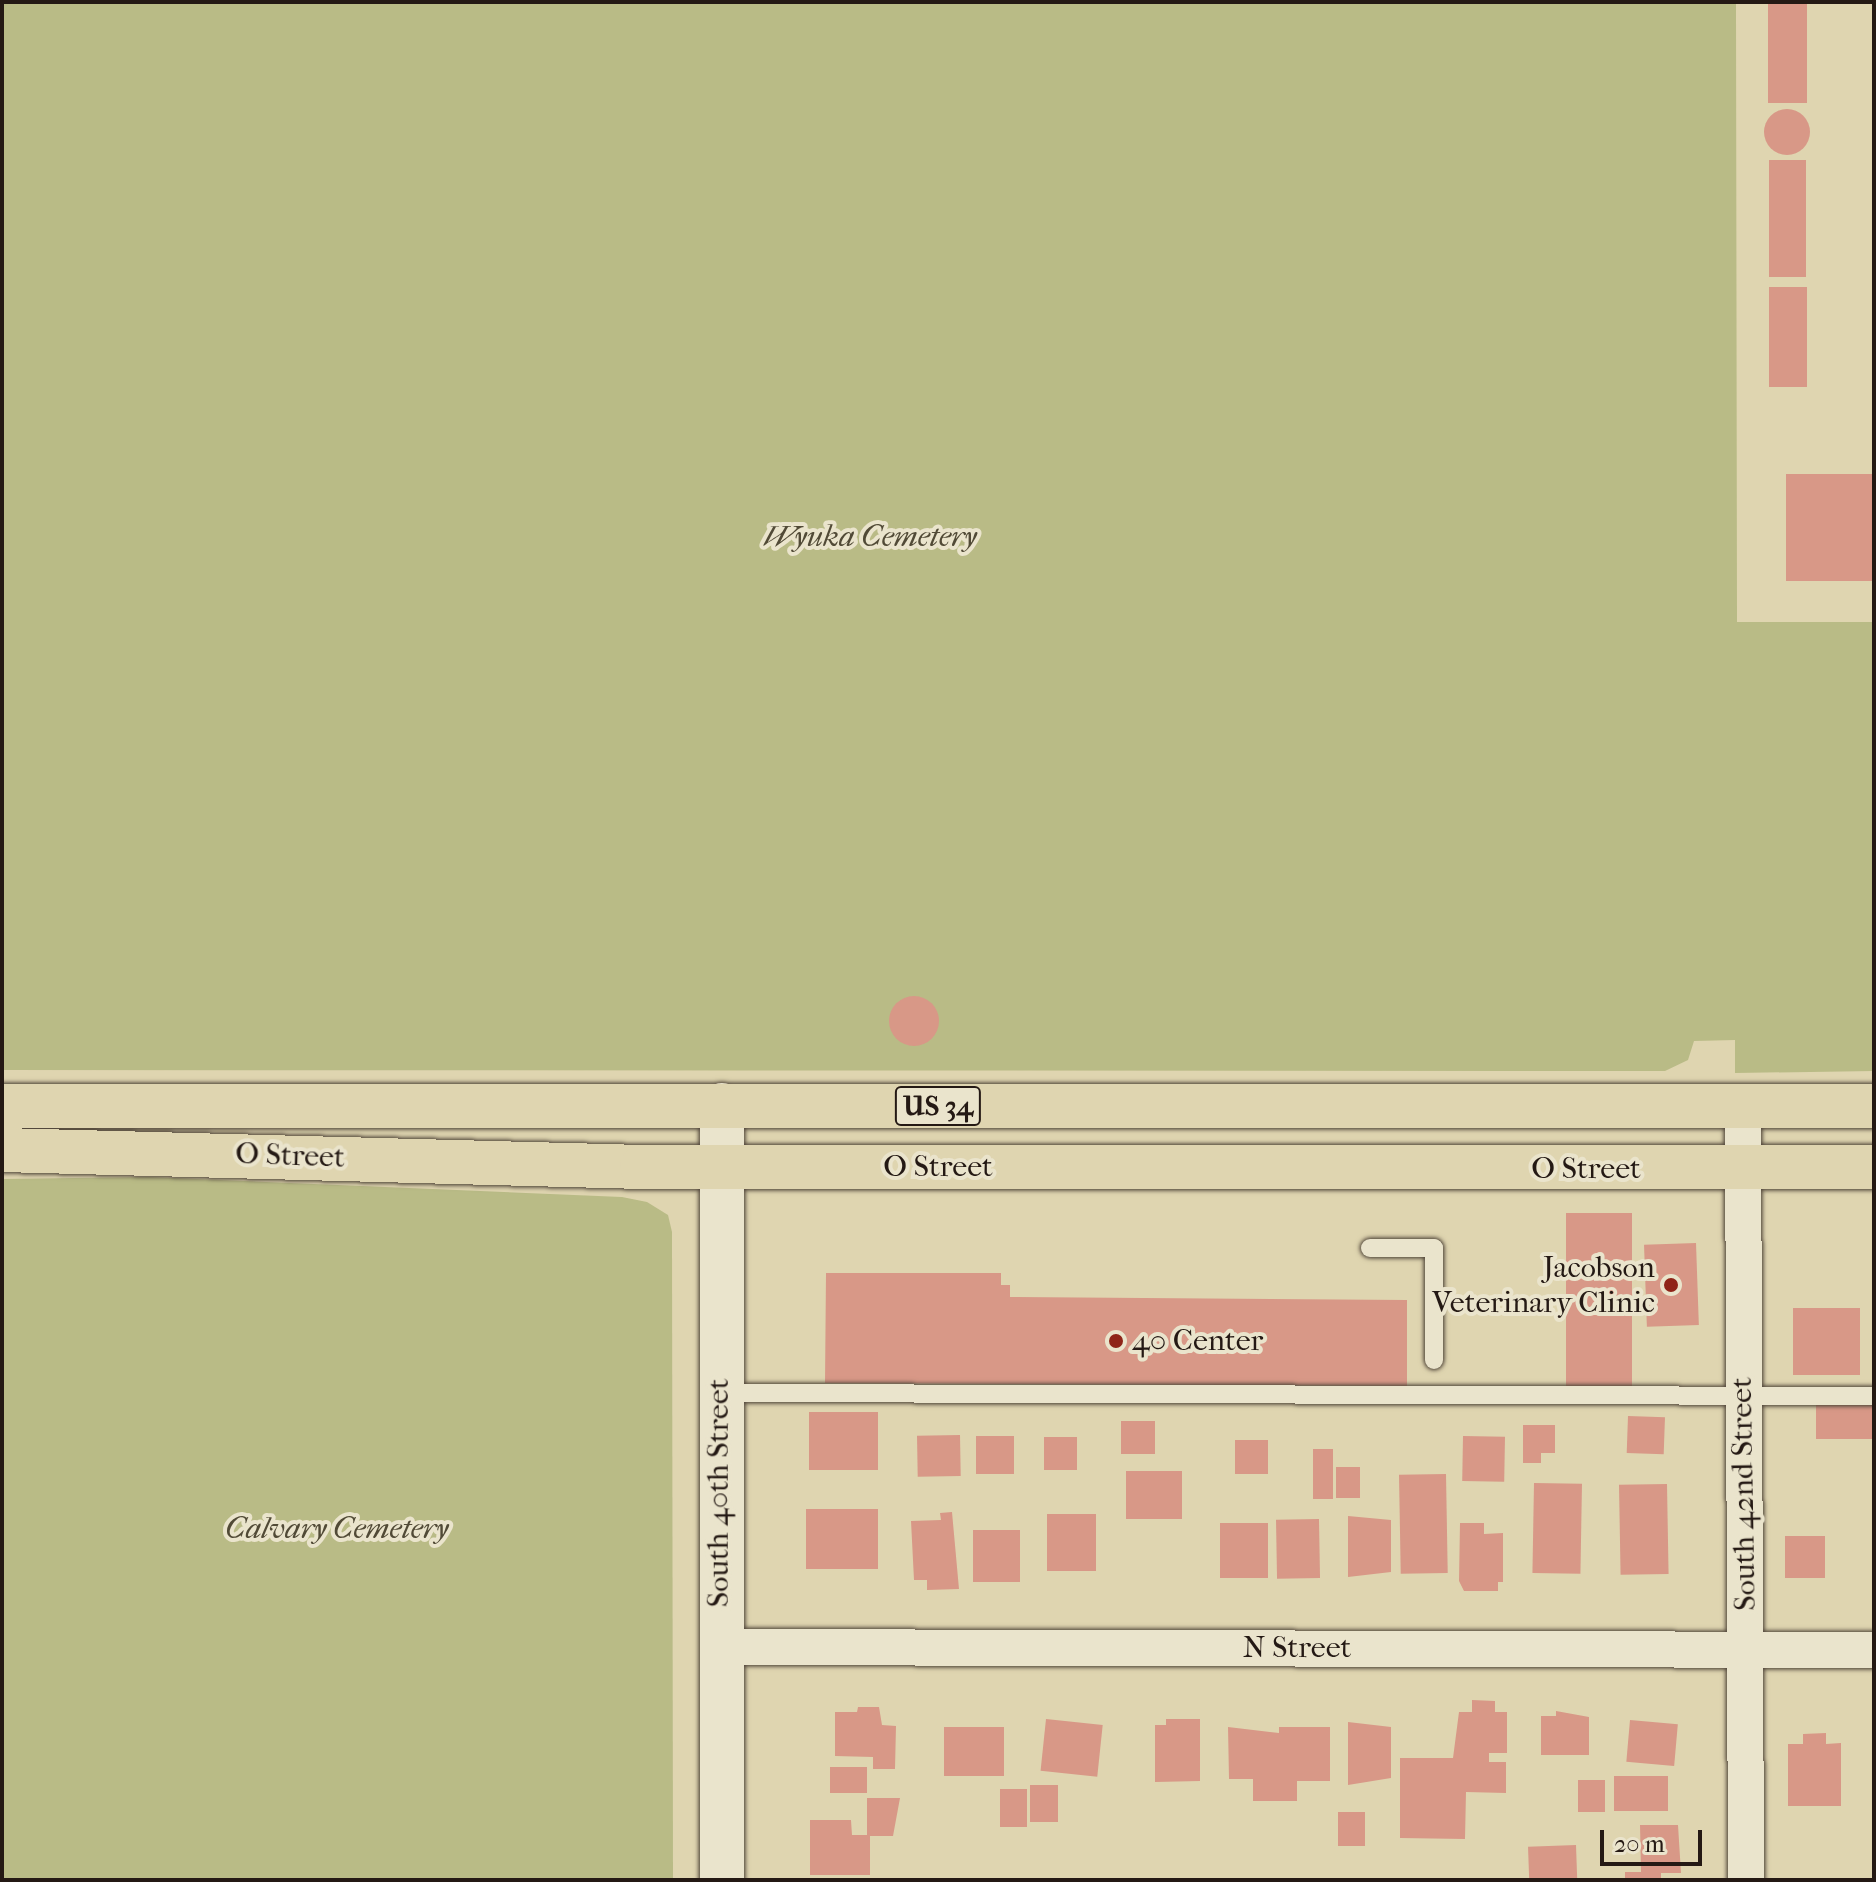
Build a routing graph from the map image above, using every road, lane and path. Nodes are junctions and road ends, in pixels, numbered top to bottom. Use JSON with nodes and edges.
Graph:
{"nodes":[{"id":1,"x":722,"y":1105,"type":"junction"},
{"id":2,"x":2,"y":1106,"type":"edge"},
{"id":3,"x":1874,"y":1106,"type":"edge"},
{"id":4,"x":1743,"y":1108,"type":"junction"},
{"id":5,"x":2,"y":1150,"type":"edge"},
{"id":6,"x":722,"y":1167,"type":"junction"},
{"id":7,"x":1874,"y":1167,"type":"edge"},
{"id":8,"x":1744,"y":1169,"type":"junction"},
{"id":9,"x":1370,"y":1248,"type":"dead end"},
{"id":10,"x":1434,"y":1360,"type":"dead end"},
{"id":11,"x":719,"y":1393,"type":"junction"},
{"id":12,"x":1874,"y":1396,"type":"edge"},
{"id":13,"x":1742,"y":1397,"type":"junction"},
{"id":14,"x":719,"y":1647,"type":"junction"},
{"id":15,"x":1746,"y":1650,"type":"junction"},
{"id":16,"x":1874,"y":1650,"type":"edge"},
{"id":17,"x":722,"y":1880,"type":"edge"},
{"id":18,"x":1746,"y":1880,"type":"edge"}],
"edges":[{"from":1,"to":2,"type":"main road","name":"O Street","number":"US 34"},
{"from":1,"to":4,"type":"main road","name":"O Street","number":"US 34"},
{"from":1,"to":6,"type":"main road","name":"South 40th Street"},
{"from":3,"to":4,"type":"main road","name":"O Street","number":"US 34"},
{"from":4,"to":8,"type":"street","name":"South 42nd Street"},
{"from":5,"to":6,"type":"main road","name":"O Street","number":"US 34"},
{"from":6,"to":8,"type":"main road","name":"O Street","number":"US 34"},
{"from":6,"to":11,"type":"main road","name":"South 40th Street"},
{"from":7,"to":8,"type":"main road","name":"O Street","number":"US 34"},
{"from":8,"to":13,"type":"street","name":"South 42nd Street"},
{"from":9,"to":10,"type":"lane"},
{"from":11,"to":13,"type":"lane"},
{"from":11,"to":14,"type":"main road","name":"South 40th Street"},
{"from":12,"to":13,"type":"lane"},
{"from":13,"to":15,"type":"street","name":"South 42nd Street"},
{"from":14,"to":15,"type":"street","name":"N Street"},
{"from":14,"to":17,"type":"main road","name":"South 40th Street"},
{"from":15,"to":16,"type":"street","name":"N Street"},
{"from":15,"to":18,"type":"street","name":"South 42nd Street"}]}
